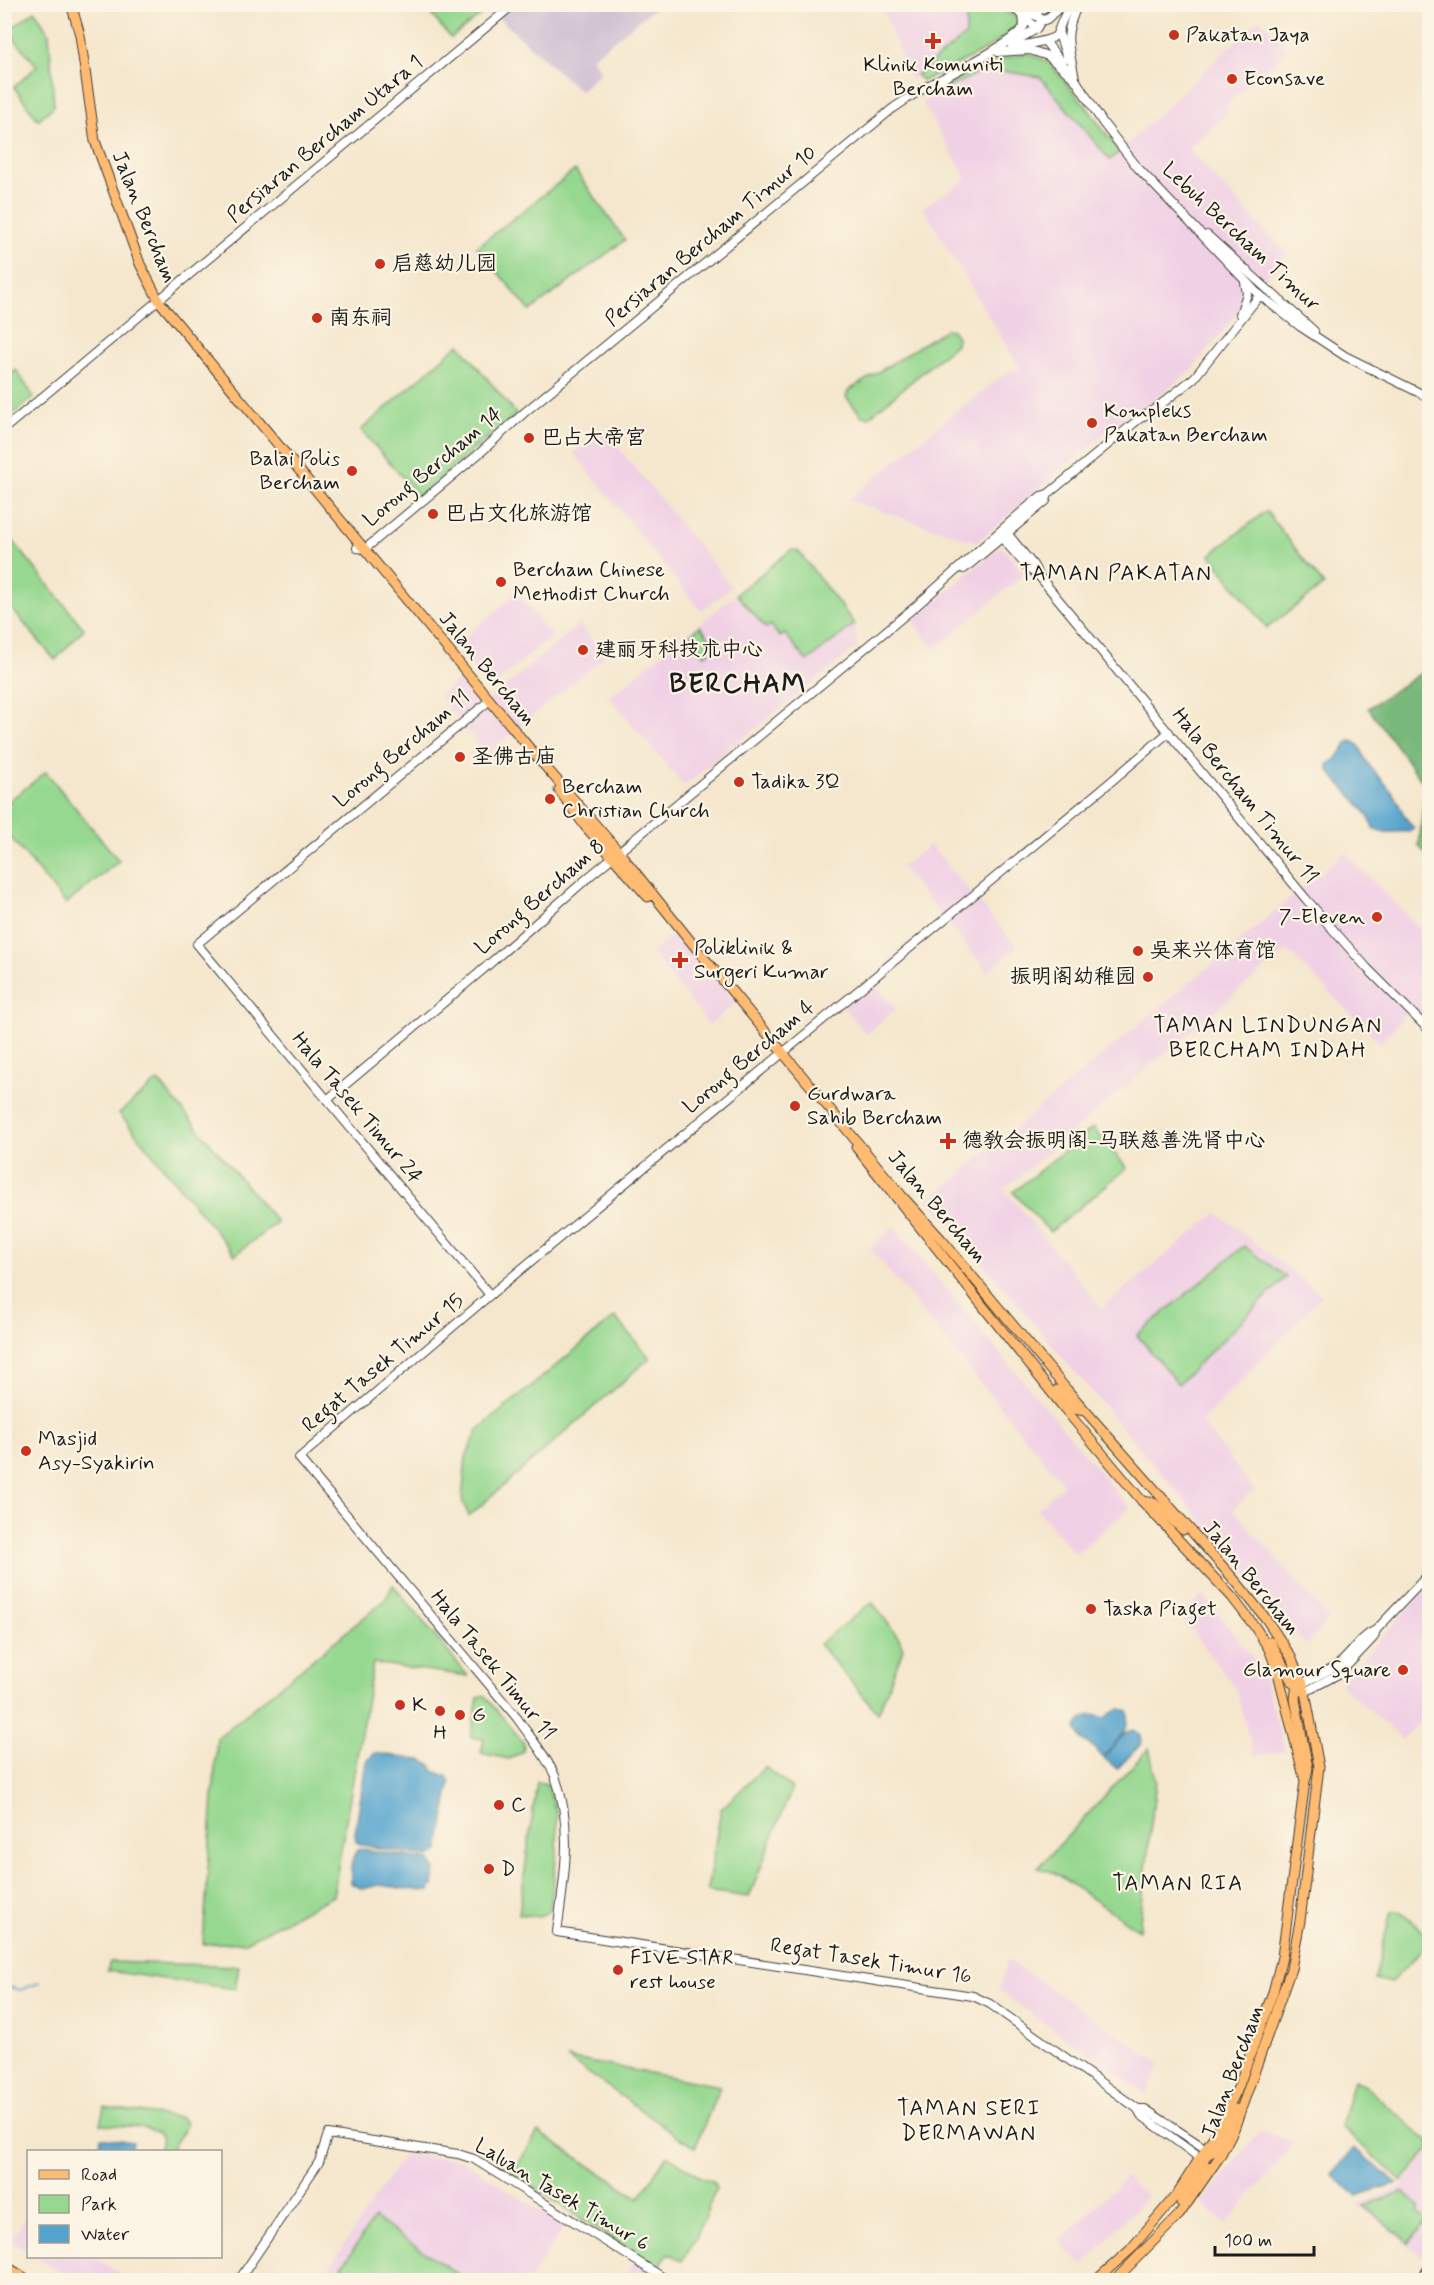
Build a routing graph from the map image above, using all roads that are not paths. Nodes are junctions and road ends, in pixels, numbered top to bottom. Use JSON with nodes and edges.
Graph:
{"nodes":[{"id":1,"x":65,"y":4,"type":"edge"},
{"id":2,"x":71,"y":4,"type":"edge"},
{"id":3,"x":514,"y":4,"type":"edge"},
{"id":4,"x":1006,"y":4,"type":"edge"},
{"id":5,"x":1013,"y":4,"type":"edge"},
{"id":6,"x":1051,"y":4,"type":"edge"},
{"id":7,"x":1063,"y":4,"type":"edge"},
{"id":8,"x":1071,"y":4,"type":"edge"},
{"id":9,"x":1078,"y":4,"type":"edge"},
{"id":10,"x":1024,"y":13,"type":"junction"},
{"id":11,"x":1046,"y":20,"type":"junction"},
{"id":12,"x":1036,"y":29,"type":"junction"},
{"id":13,"x":1058,"y":30,"type":"junction"},
{"id":14,"x":1044,"y":40,"type":"junction"},
{"id":15,"x":996,"y":51,"type":"junction"},
{"id":16,"x":1073,"y":76,"type":"junction"},
{"id":17,"x":1137,"y":164,"type":"junction"},
{"id":18,"x":1243,"y":268,"type":"junction"},
{"id":19,"x":1245,"y":281,"type":"junction"},
{"id":20,"x":1259,"y":293,"type":"junction"},
{"id":21,"x":157,"y":303,"type":"junction"},
{"id":22,"x":1277,"y":309,"type":"junction"},
{"id":23,"x":1242,"y":315,"type":"junction"},
{"id":24,"x":1299,"y":316,"type":"junction"},
{"id":25,"x":1320,"y":338,"type":"junction"},
{"id":26,"x":1430,"y":398,"type":"edge"},
{"id":27,"x":525,"y":412,"type":"joint"},
{"id":28,"x":5,"y":429,"type":"edge"},
{"id":29,"x":1048,"y":494,"type":"junction"},
{"id":30,"x":1010,"y":523,"type":"junction"},
{"id":31,"x":1004,"y":535,"type":"junction"},
{"id":32,"x":989,"y":540,"type":"junction"},
{"id":33,"x":361,"y":548,"type":"junction"},
{"id":34,"x":916,"y":606,"type":"junction"},
{"id":35,"x":488,"y":701,"type":"junction"},
{"id":36,"x":1169,"y":732,"type":"junction"},
{"id":37,"x":616,"y":855,"type":"junction"},
{"id":38,"x":197,"y":944,"type":"joint"},
{"id":39,"x":1430,"y":1031,"type":"edge"},
{"id":40,"x":781,"y":1054,"type":"junction"},
{"id":41,"x":327,"y":1100,"type":"junction"},
{"id":42,"x":490,"y":1295,"type":"junction"},
{"id":43,"x":1026,"y":1360,"type":"junction"},
{"id":44,"x":1085,"y":1411,"type":"junction"},
{"id":45,"x":299,"y":1458,"type":"joint"},
{"id":46,"x":1142,"y":1501,"type":"junction"},
{"id":47,"x":1200,"y":1543,"type":"junction"},
{"id":48,"x":1430,"y":1573,"type":"edge"},
{"id":49,"x":1255,"y":1628,"type":"junction"},
{"id":50,"x":1302,"y":1688,"type":"junction"},
{"id":51,"x":1305,"y":1781,"type":"junction"},
{"id":52,"x":557,"y":1932,"type":"joint"},
{"id":53,"x":1250,"y":2084,"type":"junction"},
{"id":54,"x":1204,"y":2154,"type":"junction"},
{"id":55,"x":1162,"y":2234,"type":"junction"},
{"id":56,"x":4,"y":2265,"type":"edge"},
{"id":57,"x":1430,"y":2267,"type":"edge"},
{"id":58,"x":28,"y":2280,"type":"edge"},
{"id":59,"x":239,"y":2280,"type":"edge"},
{"id":60,"x":667,"y":2280,"type":"edge"},
{"id":61,"x":1096,"y":2280,"type":"edge"},
{"id":62,"x":1115,"y":2280,"type":"edge"},
{"id":63,"x":1418,"y":2280,"type":"edge"}],
"edges":[{"from":1,"to":21,"type":"main road","name":"Jalan Bercham"},
{"from":2,"to":21,"type":"main road","name":"Jalan Bercham"},
{"from":3,"to":21,"type":"street","name":"Persiaran Bercham Utara 1"},
{"from":4,"to":10,"type":"street"},
{"from":5,"to":10,"type":"street"},
{"from":6,"to":10,"type":"street"},
{"from":7,"to":11,"type":"street"},
{"from":8,"to":13,"type":"street"},
{"from":9,"to":16,"type":"street"},
{"from":10,"to":11,"type":"street"},
{"from":10,"to":12,"type":"street"},
{"from":10,"to":15,"type":"street"},
{"from":11,"to":12,"type":"street"},
{"from":11,"to":13,"type":"street"},
{"from":12,"to":14,"type":"street"},
{"from":12,"to":15,"type":"street"},
{"from":13,"to":14,"type":"street"},
{"from":13,"to":16,"type":"street"},
{"from":14,"to":15,"type":"street"},
{"from":14,"to":16,"type":"street"},
{"from":15,"to":16,"type":"street"},
{"from":15,"to":27,"type":"street","name":"Persiaran Bercham Timur 10"},
{"from":16,"to":17,"type":"street","name":"Lebuh Bercham Timur"},
{"from":17,"to":18,"type":"street","name":"Lebuh Bercham Timur"},
{"from":17,"to":19,"type":"street","name":"Lebuh Bercham Timur"},
{"from":18,"to":20,"type":"street"},
{"from":18,"to":24,"type":"street","name":"Lebuh Bercham Timur"},
{"from":19,"to":20,"type":"street","name":"Lebuh Bercham Timur"},
{"from":19,"to":23,"type":"street"},
{"from":20,"to":22,"type":"street","name":"Lebuh Bercham Timur"},
{"from":20,"to":23,"type":"street"},
{"from":20,"to":24,"type":"street"},
{"from":21,"to":28,"type":"street","name":"Persiaran Bercham Utara 1"},
{"from":21,"to":33,"type":"main road","name":"Jalan Bercham"},
{"from":22,"to":23,"type":"street"},
{"from":22,"to":25,"type":"street","name":"Lebuh Bercham Timur"},
{"from":23,"to":29,"type":"street"},
{"from":24,"to":25,"type":"street","name":"Lebuh Bercham Timur"},
{"from":25,"to":26,"type":"street","name":"Lebuh Bercham Timur"},
{"from":27,"to":33,"type":"street","name":"Lorong Bercham 14"},
{"from":29,"to":30,"type":"street","name":"Lorong Bercham 8"},
{"from":29,"to":31,"type":"street"},
{"from":30,"to":31,"type":"street"},
{"from":30,"to":32,"type":"street","name":"Lorong Bercham 8"},
{"from":31,"to":32,"type":"street"},
{"from":31,"to":34,"type":"street","name":"Lorong Bercham 8"},
{"from":31,"to":36,"type":"street","name":"Hala Bercham Timur 11"},
{"from":32,"to":34,"type":"street","name":"Lorong Bercham 8"},
{"from":33,"to":35,"type":"main road","name":"Jalan Bercham"},
{"from":34,"to":37,"type":"street","name":"Lorong Bercham 8"},
{"from":35,"to":37,"type":"main road","name":"Jalan Bercham"},
{"from":35,"to":38,"type":"street","name":"Lorong Bercham 11"},
{"from":36,"to":39,"type":"street","name":"Hala Bercham Timur 11"},
{"from":36,"to":40,"type":"street","name":"Lorong Bercham 4"},
{"from":37,"to":40,"type":"main road","name":"Jalan Bercham"},
{"from":37,"to":41,"type":"street","name":"Lorong Bercham 8"},
{"from":38,"to":41,"type":"street","name":"Hala Tasek Timur 24"},
{"from":40,"to":42,"type":"street","name":"Lorong Bercham 4"},
{"from":40,"to":43,"type":"main road","name":"Jalan Bercham"},
{"from":40,"to":44,"type":"main road","name":"Jalan Bercham"},
{"from":41,"to":42,"type":"street","name":"Hala Tasek Timur 24"},
{"from":42,"to":45,"type":"street","name":"Regat Tasek Timur 15"},
{"from":43,"to":44,"type":"main road"},
{"from":43,"to":46,"type":"main road","name":"Jalan Bercham"},
{"from":44,"to":47,"type":"main road","name":"Jalan Bercham"},
{"from":45,"to":52,"type":"street","name":"Hala Tasek Timur 11"},
{"from":46,"to":47,"type":"main road"},
{"from":46,"to":49,"type":"main road","name":"Jalan Bercham"},
{"from":47,"to":50,"type":"main road","name":"Jalan Bercham"},
{"from":48,"to":50,"type":"street"},
{"from":49,"to":50,"type":"main road"},
{"from":49,"to":51,"type":"main road","name":"Jalan Bercham"},
{"from":50,"to":51,"type":"main road"},
{"from":50,"to":53,"type":"main road","name":"Jalan Bercham"},
{"from":51,"to":54,"type":"main road","name":"Jalan Bercham"},
{"from":52,"to":54,"type":"street","name":"Regat Tasek Timur 16"},
{"from":53,"to":54,"type":"main road"},
{"from":53,"to":55,"type":"main road","name":"Jalan Bercham"},
{"from":54,"to":55,"type":"main road"},
{"from":54,"to":61,"type":"main road","name":"Jalan Bercham"},
{"from":55,"to":62,"type":"main road","name":"Jalan Bercham"},
{"from":56,"to":58,"type":"main road"},
{"from":57,"to":63,"type":"street"},
{"from":59,"to":60,"type":"street","name":"Laluan Tasek Timur 6"}]}
